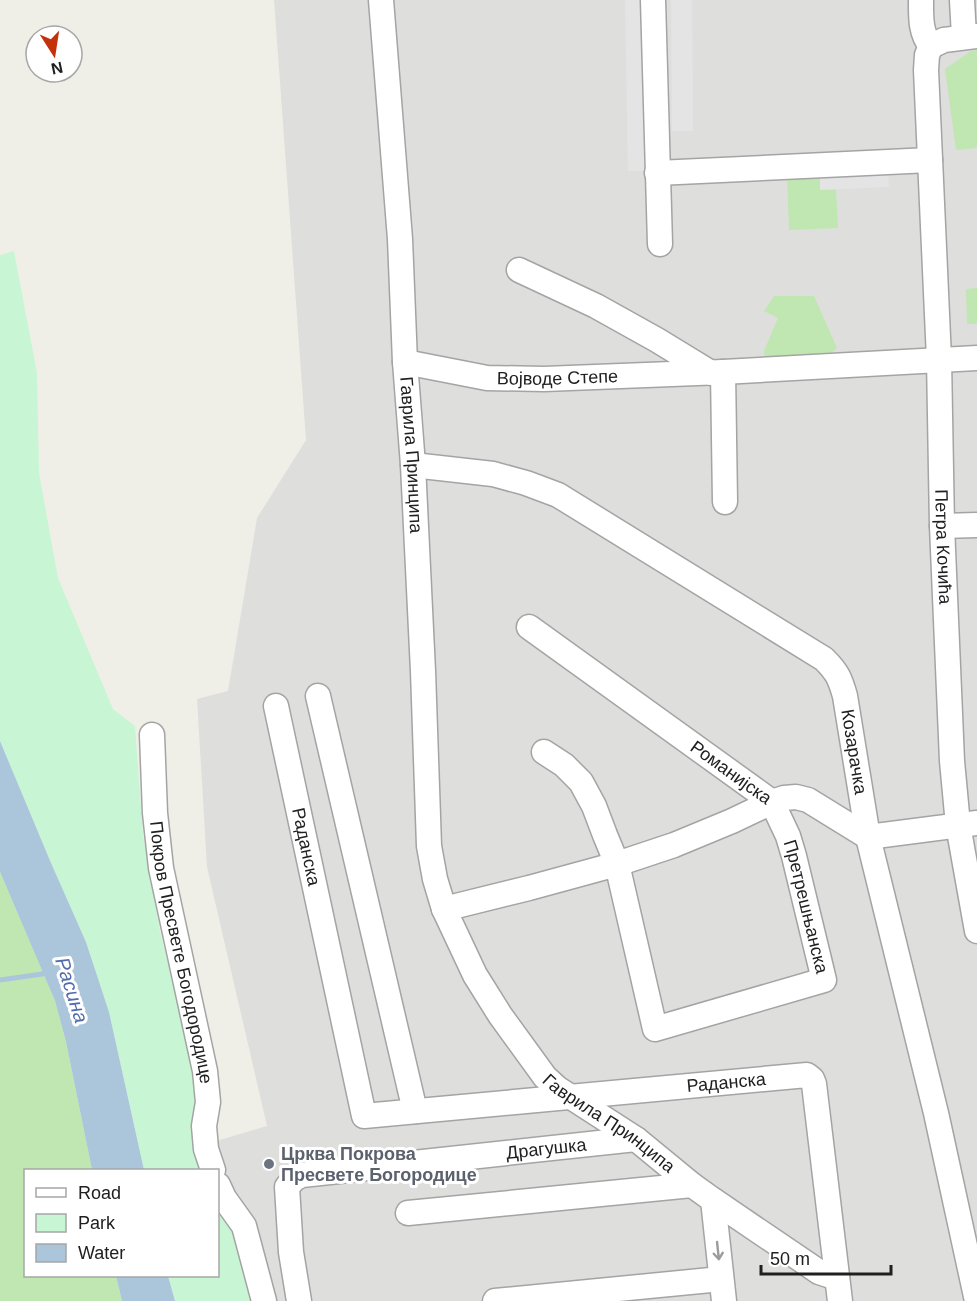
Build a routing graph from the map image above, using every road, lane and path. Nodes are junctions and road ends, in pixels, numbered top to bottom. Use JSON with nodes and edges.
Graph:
{"nodes":[{"id":1,"x":381,"y":0,"type":"edge"},
{"id":2,"x":653,"y":0,"type":"edge"},
{"id":3,"x":921,"y":0,"type":"edge"},
{"id":4,"x":962,"y":0,"type":"edge"},
{"id":5,"x":970,"y":36,"type":"edge"},
{"id":6,"x":931,"y":46,"type":"junction"},
{"id":7,"x":930,"y":160,"type":"junction"},
{"id":8,"x":657,"y":173,"type":"junction"},
{"id":9,"x":660,"y":244,"type":"dead end"},
{"id":10,"x":519,"y":270,"type":"dead end"},
{"id":11,"x":977,"y":358,"type":"edge"},
{"id":12,"x":939,"y":359,"type":"junction"},
{"id":13,"x":405,"y":362,"type":"junction"},
{"id":14,"x":717,"y":373,"type":"junction"},
{"id":15,"x":412,"y":465,"type":"junction"},
{"id":16,"x":724,"y":502,"type":"dead end"},
{"id":17,"x":977,"y":525,"type":"edge"},
{"id":18,"x":942,"y":526,"type":"junction"},
{"id":19,"x":529,"y":627,"type":"dead end"},
{"id":20,"x":318,"y":696,"type":"dead end"},
{"id":21,"x":276,"y":706,"type":"dead end"},
{"id":22,"x":152,"y":735,"type":"dead end"},
{"id":23,"x":544,"y":752,"type":"dead end"},
{"id":24,"x":772,"y":802,"type":"junction"},
{"id":25,"x":967,"y":824,"type":"edge"},
{"id":26,"x":868,"y":837,"type":"junction"},
{"id":27,"x":617,"y":864,"type":"junction"},
{"id":28,"x":444,"y":909,"type":"junction"},
{"id":29,"x":977,"y":931,"type":"edge"},
{"id":30,"x":572,"y":1097,"type":"junction"},
{"id":31,"x":415,"y":1111,"type":"junction"},
{"id":32,"x":636,"y":1139,"type":"junction"},
{"id":33,"x":213,"y":1169,"type":"edge"},
{"id":34,"x":692,"y":1185,"type":"junction"},
{"id":35,"x":219,"y":1187,"type":"edge"},
{"id":36,"x":713,"y":1200,"type":"junction"},
{"id":37,"x":408,"y":1213,"type":"dead end"},
{"id":38,"x":723,"y":1290,"type":"edge"},
{"id":39,"x":839,"y":1290,"type":"edge"},
{"id":40,"x":264,"y":1301,"type":"edge"},
{"id":41,"x":299,"y":1301,"type":"edge"},
{"id":42,"x":495,"y":1301,"type":"edge"},
{"id":43,"x":977,"y":1301,"type":"edge"}],
"edges":[{"from":1,"to":13,"type":"street","name":"Гаврила Принципа"},
{"from":2,"to":8,"type":"street"},
{"from":3,"to":6,"type":"street","name":"Петра Кочића"},
{"from":4,"to":5,"type":"street"},
{"from":5,"to":6,"type":"street"},
{"from":6,"to":7,"type":"street","name":"Петра Кочића"},
{"from":7,"to":8,"type":"street"},
{"from":7,"to":12,"type":"street","name":"Петра Кочића"},
{"from":8,"to":9,"type":"street"},
{"from":10,"to":14,"type":"street"},
{"from":11,"to":12,"type":"street","name":"Војводе Степе"},
{"from":12,"to":14,"type":"street","name":"Војводе Степе"},
{"from":12,"to":18,"type":"street","name":"Петра Кочића"},
{"from":13,"to":14,"type":"street","name":"Војводе Степе"},
{"from":13,"to":15,"type":"street","name":"Гаврила Принципа"},
{"from":14,"to":16,"type":"street"},
{"from":15,"to":26,"type":"street","name":"Козарачка"},
{"from":15,"to":28,"type":"street","name":"Гаврила Принципа"},
{"from":17,"to":18,"type":"street"},
{"from":18,"to":25,"type":"street","name":"Петра Кочића"},
{"from":19,"to":24,"type":"street","name":"Романијска"},
{"from":20,"to":31,"type":"street"},
{"from":21,"to":31,"type":"street","name":"Раданска"},
{"from":22,"to":33,"type":"street","name":"Покров Пресвете Богодородице"},
{"from":23,"to":27,"type":"street","name":"Претрешњанска"},
{"from":24,"to":26,"type":"street","name":"Романијска"},
{"from":24,"to":27,"type":"street"},
{"from":24,"to":27,"type":"street","name":"Претрешњанска"},
{"from":25,"to":26,"type":"street"},
{"from":25,"to":29,"type":"street","name":"Петра Кочића"},
{"from":26,"to":43,"type":"street","name":"Козарачка"},
{"from":27,"to":28,"type":"street"},
{"from":28,"to":30,"type":"street","name":"Гаврила Принципа"},
{"from":30,"to":31,"type":"street","name":"Раданска"},
{"from":30,"to":32,"type":"street","name":"Гаврила Принципа"},
{"from":30,"to":39,"type":"street","name":"Раданска"},
{"from":32,"to":34,"type":"street","name":"Гаврила Принципа"},
{"from":32,"to":41,"type":"street","name":"Драгушка"},
{"from":34,"to":36,"type":"street","name":"Гаврила Принципа"},
{"from":34,"to":37,"type":"street"},
{"from":35,"to":40,"type":"street"},
{"from":36,"to":38,"type":"street","one_way":true},
{"from":36,"to":39,"type":"street","name":"Гаврила Принципа"},
{"from":38,"to":42,"type":"street"}]}
